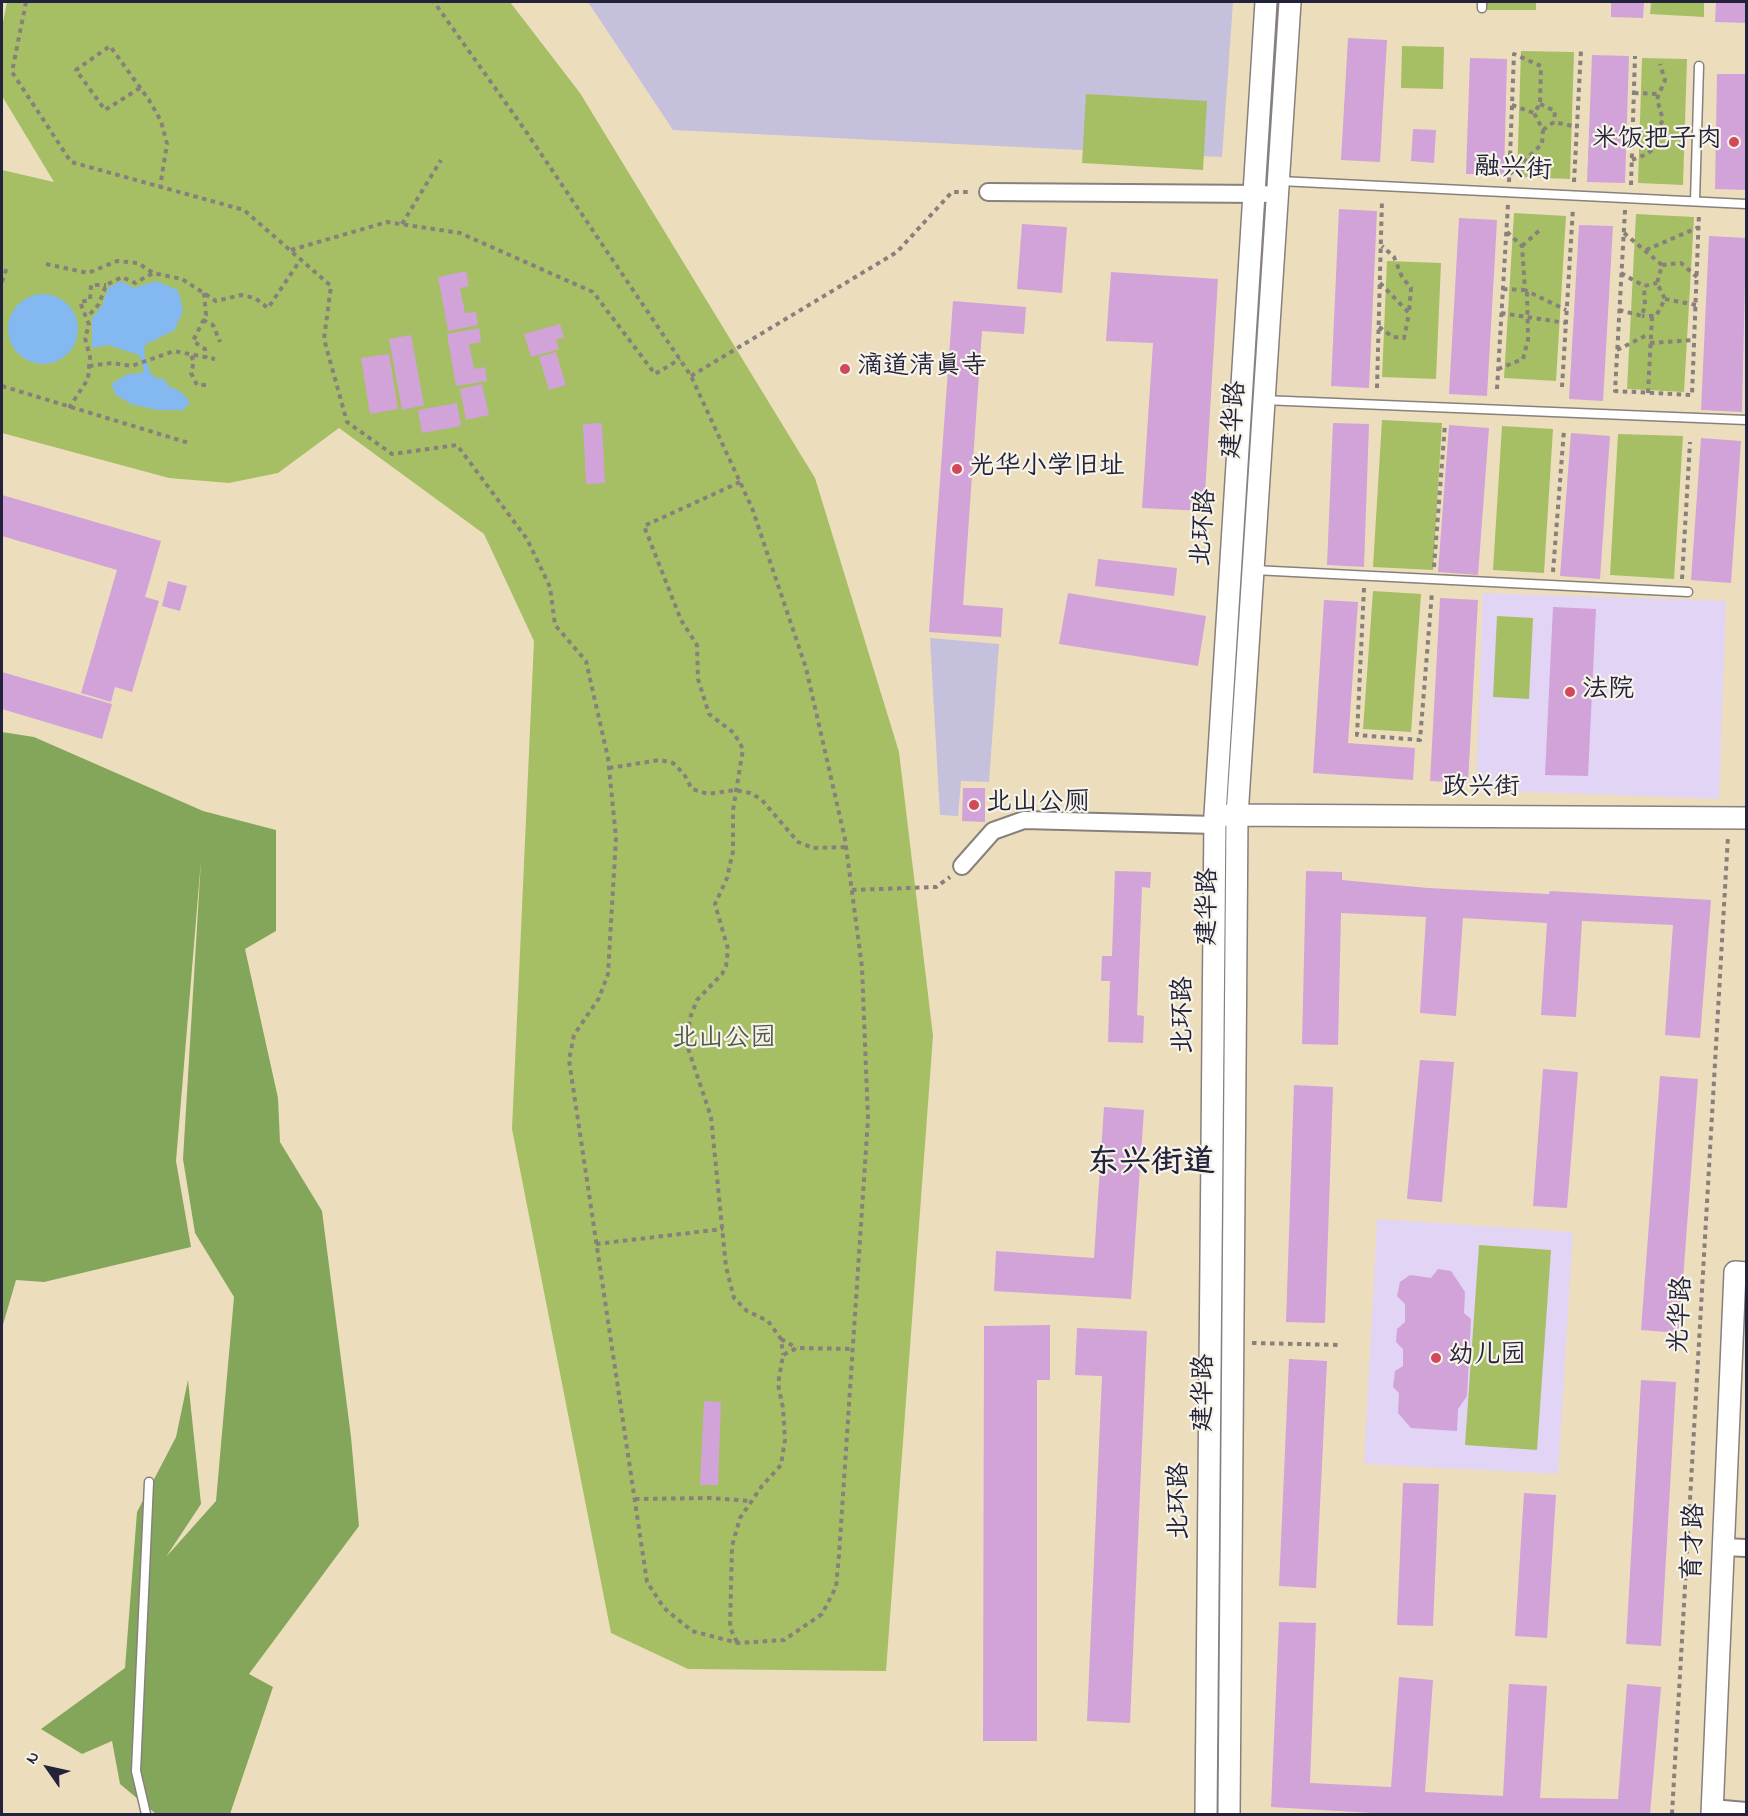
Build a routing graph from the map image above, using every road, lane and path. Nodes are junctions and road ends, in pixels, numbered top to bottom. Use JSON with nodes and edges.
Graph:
{"nodes":[{"id":1,"x":26,"y":2,"type":"edge"},
{"id":2,"x":434,"y":2,"type":"edge"},
{"id":3,"x":1266,"y":2,"type":"edge"},
{"id":4,"x":1290,"y":2,"type":"edge"},
{"id":5,"x":1581,"y":50,"type":"dead end"},
{"id":6,"x":1635,"y":56,"type":"dead end"},
{"id":7,"x":1660,"y":64,"type":"dead end"},
{"id":8,"x":1699,"y":66,"type":"dead end"},
{"id":9,"x":140,"y":88,"type":"junction"},
{"id":10,"x":1634,"y":93,"type":"junction"},
{"id":11,"x":1659,"y":94,"type":"junction"},
{"id":12,"x":1540,"y":104,"type":"junction"},
{"id":13,"x":1512,"y":105,"type":"junction"},
{"id":14,"x":1534,"y":113,"type":"junction"},
{"id":15,"x":1554,"y":122,"type":"junction"},
{"id":16,"x":1577,"y":127,"type":"junction"},
{"id":17,"x":1543,"y":130,"type":"junction"},
{"id":18,"x":441,"y":160,"type":"dead end"},
{"id":19,"x":1632,"y":160,"type":"junction"},
{"id":20,"x":1509,"y":174,"type":"junction"},
{"id":21,"x":1382,"y":186,"type":"junction"},
{"id":22,"x":160,"y":187,"type":"junction"},
{"id":23,"x":1278,"y":187,"type":"junction"},
{"id":24,"x":988,"y":192,"type":"joint"},
{"id":25,"x":1508,"y":192,"type":"junction"},
{"id":26,"x":1255,"y":194,"type":"junction"},
{"id":27,"x":1574,"y":195,"type":"junction"},
{"id":28,"x":1628,"y":198,"type":"junction"},
{"id":29,"x":1697,"y":201,"type":"junction"},
{"id":30,"x":1746,"y":204,"type":"edge"},
{"id":31,"x":402,"y":224,"type":"junction"},
{"id":32,"x":1699,"y":227,"type":"junction"},
{"id":33,"x":1506,"y":231,"type":"junction"},
{"id":34,"x":1539,"y":231,"type":"dead end"},
{"id":35,"x":1624,"y":232,"type":"junction"},
{"id":36,"x":1381,"y":246,"type":"junction"},
{"id":37,"x":1522,"y":246,"type":"junction"},
{"id":38,"x":290,"y":250,"type":"junction"},
{"id":39,"x":1646,"y":250,"type":"junction"},
{"id":40,"x":300,"y":259,"type":"junction"},
{"id":41,"x":46,"y":264,"type":"dead end"},
{"id":42,"x":1662,"y":265,"type":"junction"},
{"id":43,"x":7,"y":267,"type":"dead end"},
{"id":44,"x":153,"y":273,"type":"junction"},
{"id":45,"x":1621,"y":273,"type":"junction"},
{"id":46,"x":1697,"y":277,"type":"junction"},
{"id":47,"x":2,"y":282,"type":"edge"},
{"id":48,"x":1380,"y":283,"type":"junction"},
{"id":49,"x":1657,"y":283,"type":"junction"},
{"id":50,"x":106,"y":285,"type":"junction"},
{"id":51,"x":1644,"y":286,"type":"junction"},
{"id":52,"x":1503,"y":289,"type":"junction"},
{"id":53,"x":1526,"y":291,"type":"junction"},
{"id":54,"x":204,"y":292,"type":"junction"},
{"id":55,"x":1665,"y":299,"type":"junction"},
{"id":56,"x":1696,"y":305,"type":"junction"},
{"id":57,"x":1566,"y":310,"type":"junction"},
{"id":58,"x":1619,"y":310,"type":"junction"},
{"id":59,"x":1408,"y":313,"type":"junction"},
{"id":60,"x":1501,"y":313,"type":"junction"},
{"id":61,"x":90,"y":314,"type":"dead end"},
{"id":62,"x":1642,"y":316,"type":"junction"},
{"id":63,"x":1526,"y":317,"type":"junction"},
{"id":64,"x":1652,"y":317,"type":"junction"},
{"id":65,"x":203,"y":320,"type":"junction"},
{"id":66,"x":1566,"y":323,"type":"junction"},
{"id":67,"x":1379,"y":327,"type":"junction"},
{"id":68,"x":1649,"y":334,"type":"junction"},
{"id":69,"x":1694,"y":340,"type":"junction"},
{"id":70,"x":220,"y":342,"type":"dead end"},
{"id":71,"x":1650,"y":343,"type":"junction"},
{"id":72,"x":1617,"y":350,"type":"junction"},
{"id":73,"x":190,"y":356,"type":"junction"},
{"id":74,"x":206,"y":358,"type":"junction"},
{"id":75,"x":215,"y":359,"type":"dead end"},
{"id":76,"x":680,"y":359,"type":"junction"},
{"id":77,"x":89,"y":366,"type":"junction"},
{"id":78,"x":1498,"y":369,"type":"junction"},
{"id":79,"x":691,"y":376,"type":"junction"},
{"id":80,"x":206,"y":385,"type":"dead end"},
{"id":81,"x":2,"y":386,"type":"edge"},
{"id":82,"x":1562,"y":387,"type":"dead end"},
{"id":83,"x":1377,"y":388,"type":"dead end"},
{"id":84,"x":1497,"y":389,"type":"dead end"},
{"id":85,"x":1648,"y":393,"type":"junction"},
{"id":86,"x":1264,"y":400,"type":"junction"},
{"id":87,"x":1242,"y":401,"type":"junction"},
{"id":88,"x":69,"y":408,"type":"junction"},
{"id":89,"x":1746,"y":420,"type":"edge"},
{"id":90,"x":1445,"y":424,"type":"dead end"},
{"id":91,"x":1564,"y":430,"type":"dead end"},
{"id":92,"x":1690,"y":442,"type":"dead end"},
{"id":93,"x":189,"y":443,"type":"dead end"},
{"id":94,"x":740,"y":482,"type":"junction"},
{"id":95,"x":1253,"y":570,"type":"junction"},
{"id":96,"x":1365,"y":576,"type":"junction"},
{"id":97,"x":1433,"y":579,"type":"junction"},
{"id":98,"x":1552,"y":585,"type":"junction"},
{"id":99,"x":1685,"y":592,"type":"joint"},
{"id":100,"x":609,"y":768,"type":"junction"},
{"id":101,"x":735,"y":790,"type":"junction"},
{"id":102,"x":1238,"y":816,"type":"junction"},
{"id":103,"x":1738,"y":818,"type":"edge"},
{"id":104,"x":1215,"y":820,"type":"junction"},
{"id":105,"x":846,"y":847,"type":"junction"},
{"id":106,"x":962,"y":866,"type":"joint"},
{"id":107,"x":852,"y":890,"type":"junction"},
{"id":108,"x":723,"y":1230,"type":"junction"},
{"id":109,"x":596,"y":1244,"type":"junction"},
{"id":110,"x":1741,"y":1273,"type":"edge"},
{"id":111,"x":781,"y":1339,"type":"junction"},
{"id":112,"x":1233,"y":1343,"type":"junction"},
{"id":113,"x":1341,"y":1345,"type":"dead end"},
{"id":114,"x":797,"y":1348,"type":"junction"},
{"id":115,"x":853,"y":1349,"type":"junction"},
{"id":116,"x":783,"y":1355,"type":"junction"},
{"id":117,"x":149,"y":1482,"type":"dead end"},
{"id":118,"x":635,"y":1499,"type":"junction"},
{"id":119,"x":752,"y":1501,"type":"junction"},
{"id":120,"x":1723,"y":1547,"type":"junction"},
{"id":121,"x":1746,"y":1548,"type":"edge"},
{"id":122,"x":738,"y":1643,"type":"junction"},
{"id":123,"x":1712,"y":1811,"type":"edge"},
{"id":124,"x":1746,"y":1811,"type":"edge"},
{"id":125,"x":146,"y":1815,"type":"edge"},
{"id":126,"x":1206,"y":1815,"type":"edge"},
{"id":127,"x":1229,"y":1815,"type":"edge"},
{"id":128,"x":1672,"y":1815,"type":"edge"}],
"edges":[{"from":1,"to":22,"type":"path"},
{"from":2,"to":76,"type":"path"},
{"from":3,"to":26,"type":"street","name":"北环路"},
{"from":4,"to":23,"type":"street","name":"建华路"},
{"from":5,"to":16,"type":"path"},
{"from":6,"to":10,"type":"path"},
{"from":7,"to":11,"type":"path"},
{"from":8,"to":29,"type":"lane"},
{"from":9,"to":9,"type":"path"},
{"from":9,"to":22,"type":"path"},
{"from":10,"to":11,"type":"path"},
{"from":10,"to":19,"type":"path"},
{"from":11,"to":19,"type":"path"},
{"from":12,"to":13,"type":"path"},
{"from":12,"to":14,"type":"path"},
{"from":12,"to":15,"type":"path"},
{"from":13,"to":14,"type":"path"},
{"from":13,"to":20,"type":"path"},
{"from":14,"to":17,"type":"path"},
{"from":15,"to":16,"type":"path"},
{"from":15,"to":17,"type":"path"},
{"from":16,"to":27,"type":"path"},
{"from":17,"to":20,"type":"path"},
{"from":18,"to":31,"type":"path"},
{"from":19,"to":28,"type":"path"},
{"from":20,"to":25,"type":"path"},
{"from":21,"to":23,"type":"lane","name":"融兴街"},
{"from":21,"to":25,"type":"lane","name":"融兴街"},
{"from":21,"to":36,"type":"path"},
{"from":22,"to":38,"type":"path"},
{"from":23,"to":26,"type":"street"},
{"from":23,"to":86,"type":"street","name":"建华路"},
{"from":24,"to":26,"type":"street"},
{"from":24,"to":79,"type":"path"},
{"from":25,"to":27,"type":"lane","name":"融兴街"},
{"from":25,"to":33,"type":"path"},
{"from":26,"to":87,"type":"street","name":"北环路"},
{"from":27,"to":28,"type":"lane","name":"融兴街"},
{"from":27,"to":57,"type":"path"},
{"from":28,"to":29,"type":"lane","name":"融兴街"},
{"from":28,"to":35,"type":"path"},
{"from":29,"to":30,"type":"lane","name":"融兴街"},
{"from":29,"to":32,"type":"path"},
{"from":31,"to":38,"type":"path"},
{"from":31,"to":76,"type":"path"},
{"from":32,"to":39,"type":"path"},
{"from":32,"to":46,"type":"path"},
{"from":33,"to":37,"type":"path"},
{"from":33,"to":52,"type":"path"},
{"from":34,"to":37,"type":"path"},
{"from":35,"to":39,"type":"path"},
{"from":35,"to":45,"type":"path"},
{"from":36,"to":48,"type":"path"},
{"from":36,"to":59,"type":"path"},
{"from":37,"to":53,"type":"path"},
{"from":38,"to":40,"type":"path"},
{"from":39,"to":42,"type":"path"},
{"from":40,"to":54,"type":"path"},
{"from":40,"to":100,"type":"path"},
{"from":41,"to":44,"type":"path"},
{"from":42,"to":46,"type":"path"},
{"from":42,"to":49,"type":"path"},
{"from":43,"to":47,"type":"path"},
{"from":44,"to":50,"type":"path"},
{"from":44,"to":54,"type":"path"},
{"from":45,"to":51,"type":"path"},
{"from":45,"to":58,"type":"path"},
{"from":46,"to":56,"type":"path"},
{"from":48,"to":59,"type":"path"},
{"from":48,"to":67,"type":"path"},
{"from":49,"to":51,"type":"path"},
{"from":49,"to":55,"type":"path"},
{"from":50,"to":61,"type":"path"},
{"from":50,"to":77,"type":"path"},
{"from":51,"to":62,"type":"path"},
{"from":52,"to":53,"type":"path"},
{"from":52,"to":60,"type":"path"},
{"from":53,"to":57,"type":"path"},
{"from":53,"to":63,"type":"path"},
{"from":54,"to":65,"type":"path"},
{"from":55,"to":56,"type":"path"},
{"from":55,"to":64,"type":"path"},
{"from":56,"to":69,"type":"path"},
{"from":57,"to":66,"type":"path"},
{"from":58,"to":62,"type":"path"},
{"from":58,"to":72,"type":"path"},
{"from":59,"to":67,"type":"path"},
{"from":60,"to":63,"type":"path"},
{"from":60,"to":78,"type":"path"},
{"from":62,"to":64,"type":"path"},
{"from":63,"to":66,"type":"path"},
{"from":63,"to":78,"type":"path"},
{"from":64,"to":68,"type":"path"},
{"from":65,"to":70,"type":"path"},
{"from":65,"to":74,"type":"path"},
{"from":66,"to":82,"type":"path"},
{"from":67,"to":83,"type":"path"},
{"from":68,"to":71,"type":"path"},
{"from":68,"to":72,"type":"path"},
{"from":69,"to":71,"type":"path"},
{"from":69,"to":85,"type":"path"},
{"from":71,"to":85,"type":"path"},
{"from":72,"to":85,"type":"path"},
{"from":73,"to":74,"type":"path"},
{"from":73,"to":77,"type":"path"},
{"from":73,"to":80,"type":"path"},
{"from":74,"to":75,"type":"path"},
{"from":76,"to":79,"type":"path"},
{"from":77,"to":88,"type":"path"},
{"from":78,"to":84,"type":"path"},
{"from":79,"to":94,"type":"path"},
{"from":81,"to":88,"type":"path"},
{"from":86,"to":87,"type":"lane"},
{"from":86,"to":89,"type":"lane"},
{"from":86,"to":95,"type":"street","name":"建华路"},
{"from":87,"to":104,"type":"street","name":"北环路"},
{"from":88,"to":93,"type":"path"},
{"from":90,"to":97,"type":"path"},
{"from":91,"to":98,"type":"path"},
{"from":92,"to":99,"type":"path"},
{"from":94,"to":101,"type":"path"},
{"from":94,"to":105,"type":"path"},
{"from":95,"to":96,"type":"lane"},
{"from":95,"to":102,"type":"street","name":"建华路"},
{"from":96,"to":97,"type":"lane"},
{"from":96,"to":97,"type":"path"},
{"from":97,"to":98,"type":"lane"},
{"from":98,"to":99,"type":"lane"},
{"from":100,"to":101,"type":"path"},
{"from":100,"to":109,"type":"path"},
{"from":101,"to":105,"type":"path"},
{"from":101,"to":108,"type":"path"},
{"from":102,"to":103,"type":"street","name":"政兴街"},
{"from":102,"to":104,"type":"street","name":"政兴街"},
{"from":102,"to":112,"type":"street","name":"建华路"},
{"from":103,"to":128,"type":"path","name":"光华路"},
{"from":104,"to":106,"type":"street"},
{"from":104,"to":126,"type":"street","name":"北环路"},
{"from":105,"to":107,"type":"path"},
{"from":106,"to":107,"type":"path"},
{"from":107,"to":115,"type":"path"},
{"from":108,"to":109,"type":"path"},
{"from":108,"to":111,"type":"path"},
{"from":109,"to":118,"type":"path"},
{"from":110,"to":120,"type":"street","name":"育才路"},
{"from":111,"to":114,"type":"path"},
{"from":111,"to":116,"type":"path"},
{"from":112,"to":113,"type":"path"},
{"from":112,"to":127,"type":"street","name":"建华路"},
{"from":114,"to":115,"type":"path"},
{"from":114,"to":116,"type":"path"},
{"from":115,"to":122,"type":"path"},
{"from":116,"to":119,"type":"path"},
{"from":117,"to":125,"type":"lane"},
{"from":118,"to":119,"type":"path"},
{"from":118,"to":122,"type":"path"},
{"from":119,"to":122,"type":"path"},
{"from":120,"to":121,"type":"street"},
{"from":120,"to":123,"type":"street","name":"育才路"},
{"from":123,"to":124,"type":"street"}]}
